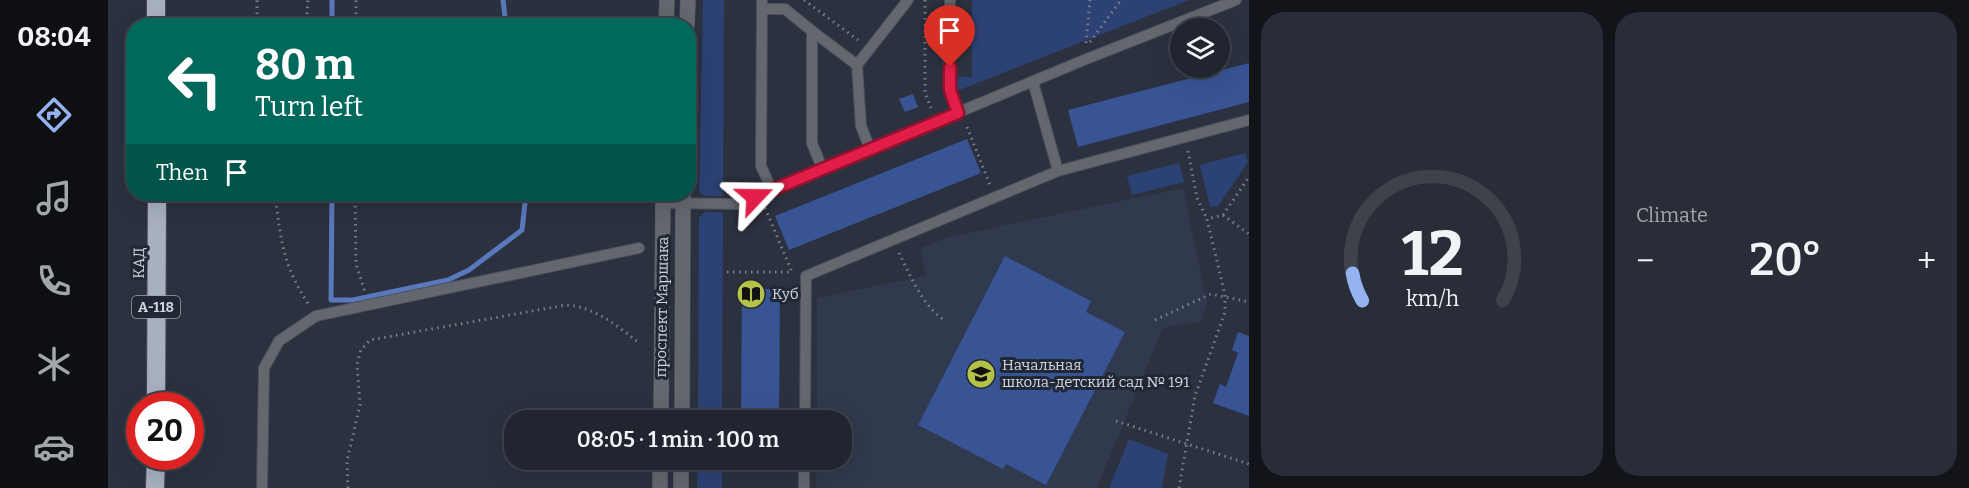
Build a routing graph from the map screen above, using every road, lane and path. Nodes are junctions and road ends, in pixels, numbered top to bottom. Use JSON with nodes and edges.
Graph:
{"nodes":[{"id":1,"x":156,"y":0,"type":"edge"},
{"id":2,"x":257,"y":0,"type":"edge"},
{"id":3,"x":308,"y":0,"type":"edge"},
{"id":4,"x":356,"y":0,"type":"edge"},
{"id":5,"x":667,"y":0,"type":"edge"},
{"id":6,"x":688,"y":0,"type":"edge"},
{"id":7,"x":804,"y":0,"type":"edge"},
{"id":8,"x":908,"y":0,"type":"edge"},
{"id":9,"x":925,"y":0,"type":"edge"},
{"id":10,"x":950,"y":0,"type":"edge"},
{"id":11,"x":1090,"y":0,"type":"edge"},
{"id":12,"x":1121,"y":0,"type":"edge"},
{"id":13,"x":1236,"y":0,"type":"edge"},
{"id":14,"x":762,"y":4,"type":"edge"},
{"id":15,"x":156,"y":18,"type":"edge"},
{"id":16,"x":257,"y":18,"type":"edge"},
{"id":17,"x":307,"y":18,"type":"edge"},
{"id":18,"x":356,"y":18,"type":"edge"},
{"id":19,"x":666,"y":18,"type":"edge"},
{"id":20,"x":687,"y":18,"type":"edge"},
{"id":21,"x":812,"y":31,"type":"junction"},
{"id":22,"x":858,"y":40,"type":"dead end"},
{"id":23,"x":857,"y":65,"type":"junction"},
{"id":24,"x":1033,"y":82,"type":"junction"},
{"id":25,"x":958,"y":113,"type":"junction"},
{"id":26,"x":1249,"y":120,"type":"edge"},
{"id":27,"x":937,"y":121,"type":"junction"},
{"id":28,"x":967,"y":127,"type":"dead end"},
{"id":29,"x":1185,"y":136,"type":"junction"},
{"id":30,"x":870,"y":149,"type":"junction"},
{"id":31,"x":822,"y":168,"type":"junction"},
{"id":32,"x":1058,"y":171,"type":"junction"},
{"id":33,"x":1249,"y":177,"type":"edge"},
{"id":34,"x":772,"y":190,"type":"junction"},
{"id":35,"x":995,"y":198,"type":"junction"},
{"id":36,"x":696,"y":200,"type":"edge"},
{"id":37,"x":157,"y":201,"type":"edge"},
{"id":38,"x":276,"y":201,"type":"edge"},
{"id":39,"x":355,"y":201,"type":"edge"},
{"id":40,"x":663,"y":201,"type":"edge"},
{"id":41,"x":683,"y":201,"type":"edge"},
{"id":42,"x":765,"y":208,"type":"dead end"},
{"id":43,"x":1222,"y":216,"type":"junction"},
{"id":44,"x":1207,"y":219,"type":"junction"},
{"id":45,"x":1249,"y":234,"type":"edge"},
{"id":46,"x":893,"y":241,"type":"junction"},
{"id":47,"x":639,"y":248,"type":"dead end"},
{"id":48,"x":727,"y":272,"type":"dead end"},
{"id":49,"x":792,"y":272,"type":"junction"},
{"id":50,"x":806,"y":276,"type":"junction"},
{"id":51,"x":1225,"y":295,"type":"junction"},
{"id":52,"x":1249,"y":302,"type":"edge"},
{"id":53,"x":370,"y":305,"type":"junction"},
{"id":54,"x":316,"y":316,"type":"junction"},
{"id":55,"x":1155,"y":320,"type":"dead end"},
{"id":56,"x":946,"y":321,"type":"dead end"},
{"id":57,"x":638,"y":342,"type":"dead end"},
{"id":58,"x":156,"y":392,"type":"edge"},
{"id":59,"x":661,"y":410,"type":"edge"},
{"id":60,"x":682,"y":410,"type":"edge"},
{"id":61,"x":805,"y":410,"type":"edge"},
{"id":62,"x":1116,"y":421,"type":"dead end"},
{"id":63,"x":1186,"y":445,"type":"junction"},
{"id":64,"x":1249,"y":464,"type":"edge"},
{"id":65,"x":156,"y":470,"type":"edge"},
{"id":66,"x":660,"y":470,"type":"edge"},
{"id":67,"x":681,"y":470,"type":"edge"},
{"id":68,"x":804,"y":470,"type":"edge"},
{"id":69,"x":155,"y":488,"type":"edge"},
{"id":70,"x":262,"y":488,"type":"edge"},
{"id":71,"x":348,"y":488,"type":"edge"},
{"id":72,"x":660,"y":488,"type":"edge"},
{"id":73,"x":681,"y":488,"type":"edge"},
{"id":74,"x":804,"y":488,"type":"edge"},
{"id":75,"x":1179,"y":488,"type":"edge"}],
"edges":[{"from":1,"to":15,"type":"highway"},
{"from":2,"to":16,"type":"path"},
{"from":3,"to":17,"type":"path"},
{"from":4,"to":18,"type":"path"},
{"from":5,"to":19,"type":"street"},
{"from":6,"to":20,"type":"street"},
{"from":7,"to":22,"type":"path"},
{"from":8,"to":23,"type":"lane"},
{"from":9,"to":27,"type":"path"},
{"from":10,"to":25,"type":"lane"},
{"from":11,"to":12,"type":"path"},
{"from":13,"to":24,"type":"lane"},
{"from":14,"to":21,"type":"lane"},
{"from":14,"to":34,"type":"lane"},
{"from":21,"to":23,"type":"lane"},
{"from":21,"to":31,"type":"lane"},
{"from":23,"to":30,"type":"lane"},
{"from":24,"to":25,"type":"lane"},
{"from":24,"to":32,"type":"lane"},
{"from":25,"to":27,"type":"lane"},
{"from":26,"to":29,"type":"lane"},
{"from":27,"to":30,"type":"lane"},
{"from":28,"to":35,"type":"path"},
{"from":29,"to":32,"type":"lane"},
{"from":29,"to":44,"type":"path"},
{"from":30,"to":31,"type":"lane"},
{"from":31,"to":34,"type":"lane"},
{"from":32,"to":35,"type":"lane"},
{"from":33,"to":43,"type":"path"},
{"from":34,"to":36,"type":"lane"},
{"from":35,"to":46,"type":"lane"},
{"from":37,"to":58,"type":"highway","name":"КАД","number":"А-118"},
{"from":38,"to":54,"type":"path"},
{"from":39,"to":53,"type":"path"},
{"from":40,"to":59,"type":"street","name":"проспект Маршака"},
{"from":41,"to":60,"type":"street","name":"проспект Маршака"},
{"from":42,"to":49,"type":"path"},
{"from":43,"to":44,"type":"path"},
{"from":43,"to":45,"type":"path"},
{"from":44,"to":51,"type":"path"},
{"from":46,"to":50,"type":"lane"},
{"from":46,"to":56,"type":"path"},
{"from":47,"to":53,"type":"lane"},
{"from":48,"to":49,"type":"path"},
{"from":49,"to":50,"type":"path"},
{"from":50,"to":61,"type":"lane"},
{"from":51,"to":52,"type":"path"},
{"from":51,"to":55,"type":"path"},
{"from":51,"to":63,"type":"path"},
{"from":53,"to":54,"type":"lane"},
{"from":54,"to":70,"type":"lane"},
{"from":57,"to":71,"type":"path"},
{"from":62,"to":63,"type":"path"},
{"from":63,"to":64,"type":"path"},
{"from":63,"to":75,"type":"path"},
{"from":65,"to":69,"type":"highway"},
{"from":66,"to":72,"type":"street"},
{"from":67,"to":73,"type":"street"},
{"from":68,"to":74,"type":"lane"}]}
